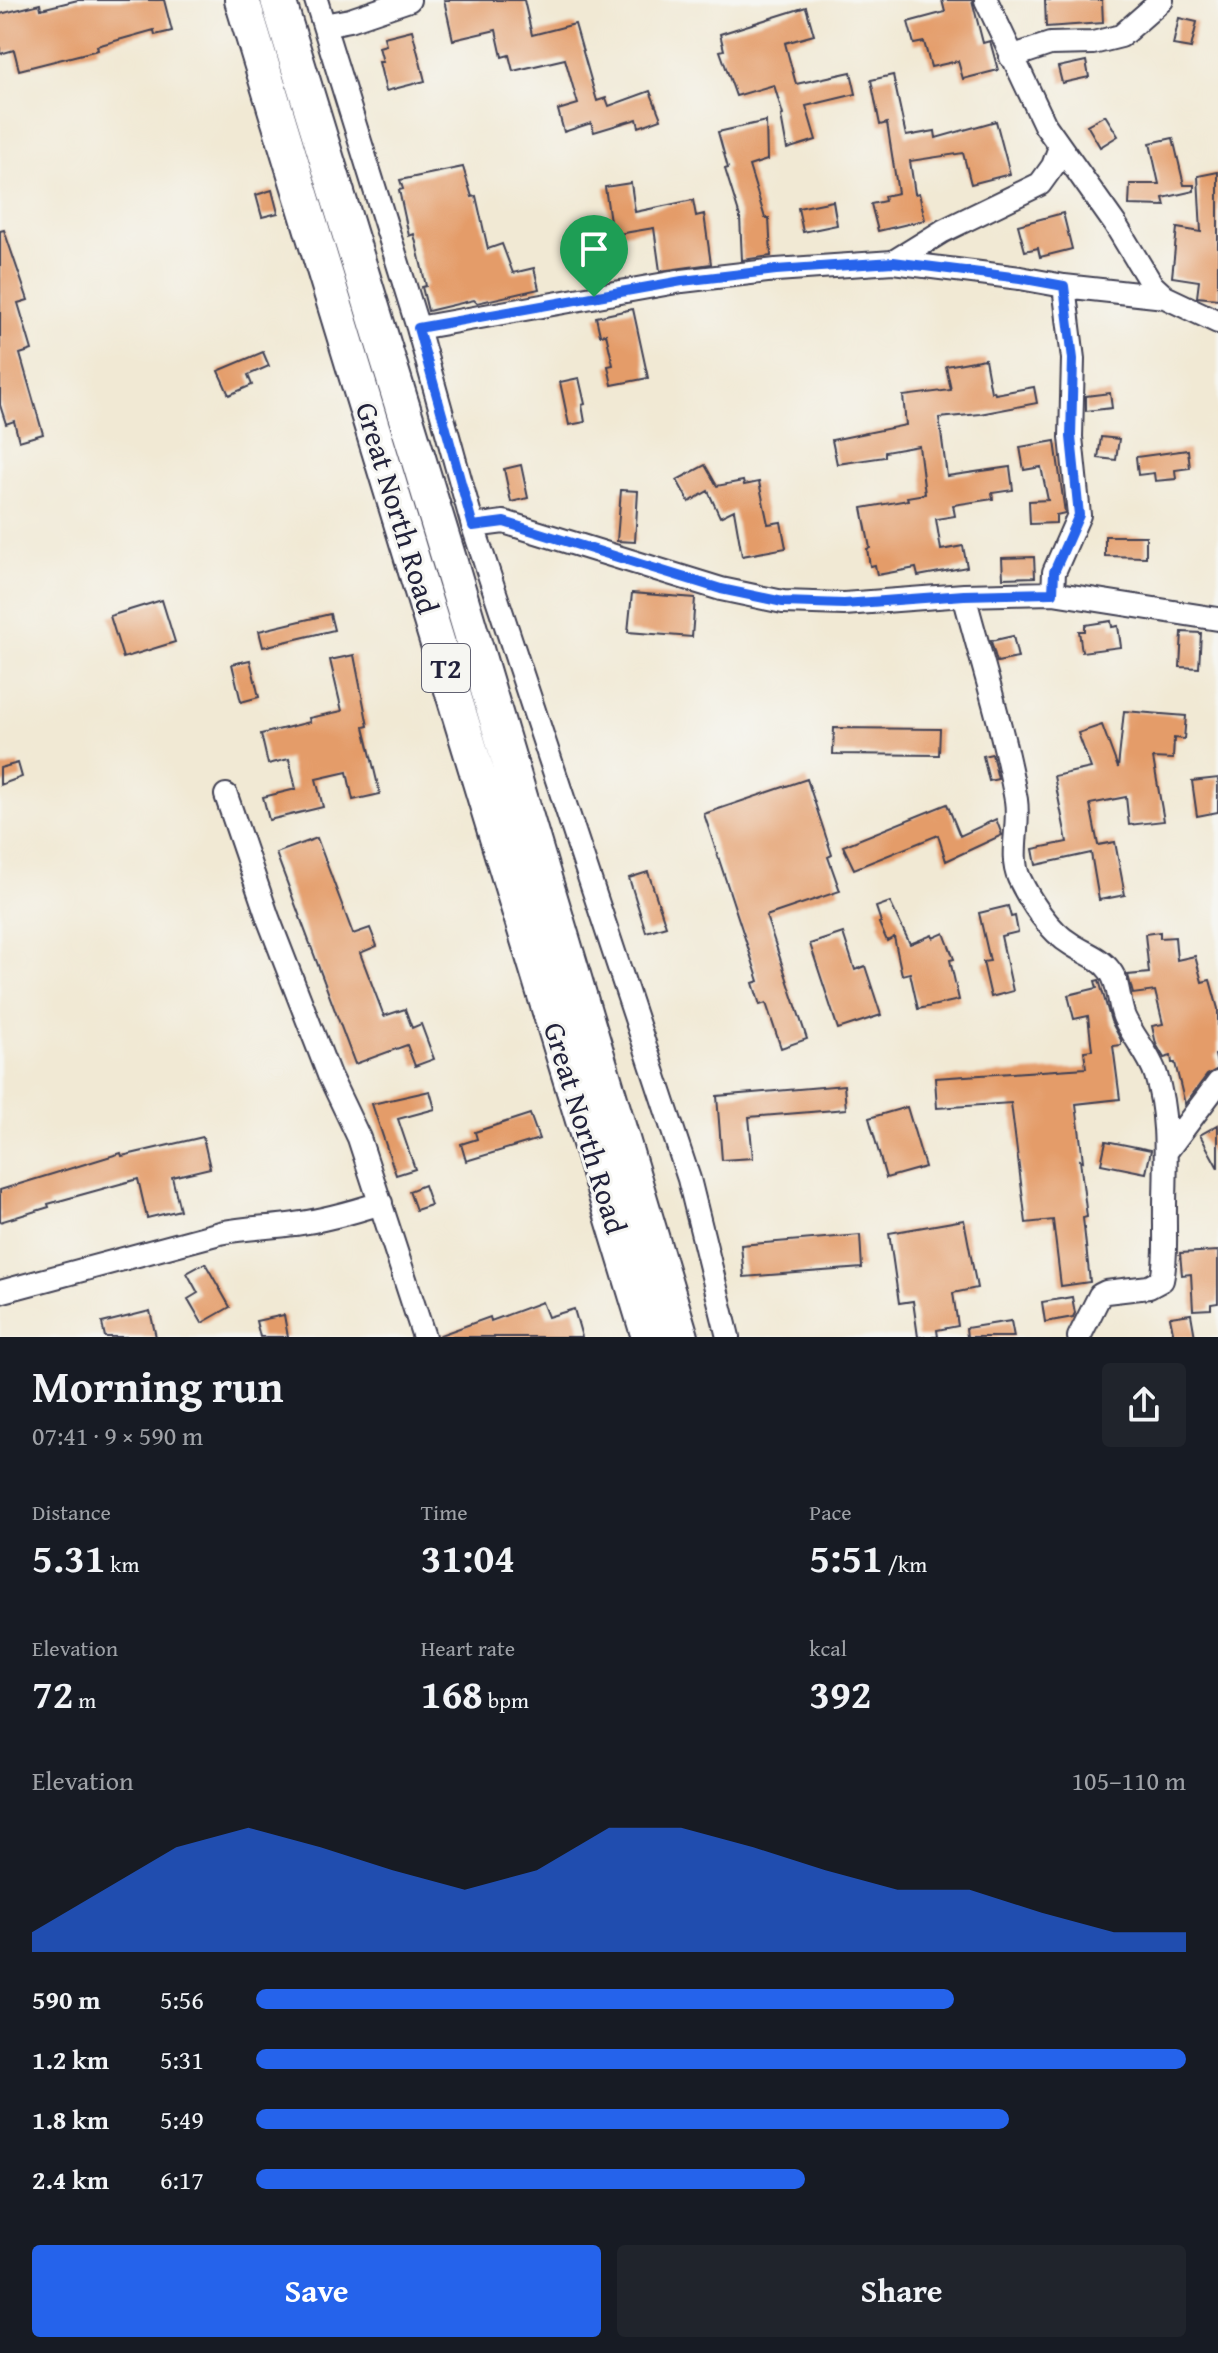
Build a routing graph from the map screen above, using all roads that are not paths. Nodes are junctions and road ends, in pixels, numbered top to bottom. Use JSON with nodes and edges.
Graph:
{"nodes":[{"id":1,"x":242,"y":0,"type":"edge"},
{"id":2,"x":278,"y":0,"type":"edge"},
{"id":3,"x":316,"y":0,"type":"edge"},
{"id":4,"x":409,"y":0,"type":"edge"},
{"id":5,"x":986,"y":0,"type":"edge"},
{"id":6,"x":1162,"y":0,"type":"edge"},
{"id":7,"x":324,"y":25,"type":"junction"},
{"id":8,"x":1011,"y":57,"type":"junction"},
{"id":9,"x":1060,"y":147,"type":"junction"},
{"id":10,"x":893,"y":262,"type":"junction"},
{"id":11,"x":1064,"y":286,"type":"junction"},
{"id":12,"x":1165,"y":297,"type":"junction"},
{"id":13,"x":1218,"y":322,"type":"edge"},
{"id":14,"x":418,"y":328,"type":"junction"},
{"id":15,"x":473,"y":526,"type":"junction"},
{"id":16,"x":1053,"y":593,"type":"junction"},
{"id":17,"x":964,"y":595,"type":"junction"},
{"id":18,"x":1218,"y":619,"type":"edge"},
{"id":19,"x":226,"y":795,"type":"dead end"},
{"id":20,"x":1218,"y":1083,"type":"edge"},
{"id":21,"x":1166,"y":1152,"type":"junction"},
{"id":22,"x":381,"y":1203,"type":"junction"},
{"id":23,"x":0,"y":1292,"type":"edge"},
{"id":24,"x":424,"y":1337,"type":"edge"},
{"id":25,"x":649,"y":1337,"type":"edge"},
{"id":26,"x":681,"y":1337,"type":"edge"},
{"id":27,"x":728,"y":1337,"type":"edge"},
{"id":28,"x":1079,"y":1337,"type":"edge"}],
"edges":[{"from":1,"to":25,"type":"main road","name":"Great North Road","number":"T2"},
{"from":2,"to":26,"type":"main road","name":"Great North Road","number":"T2"},
{"from":3,"to":7,"type":"street"},
{"from":4,"to":7,"type":"street"},
{"from":5,"to":8,"type":"street"},
{"from":6,"to":8,"type":"street"},
{"from":7,"to":14,"type":"street"},
{"from":8,"to":9,"type":"street"},
{"from":9,"to":10,"type":"street"},
{"from":9,"to":12,"type":"street"},
{"from":10,"to":11,"type":"street"},
{"from":10,"to":14,"type":"street"},
{"from":11,"to":12,"type":"street"},
{"from":11,"to":16,"type":"street"},
{"from":12,"to":13,"type":"street"},
{"from":14,"to":15,"type":"street"},
{"from":15,"to":17,"type":"street"},
{"from":15,"to":27,"type":"street"},
{"from":16,"to":17,"type":"street"},
{"from":16,"to":18,"type":"street"},
{"from":17,"to":21,"type":"street"},
{"from":19,"to":22,"type":"street"},
{"from":20,"to":21,"type":"street"},
{"from":21,"to":28,"type":"street"},
{"from":22,"to":23,"type":"street"},
{"from":22,"to":24,"type":"street"}]}
